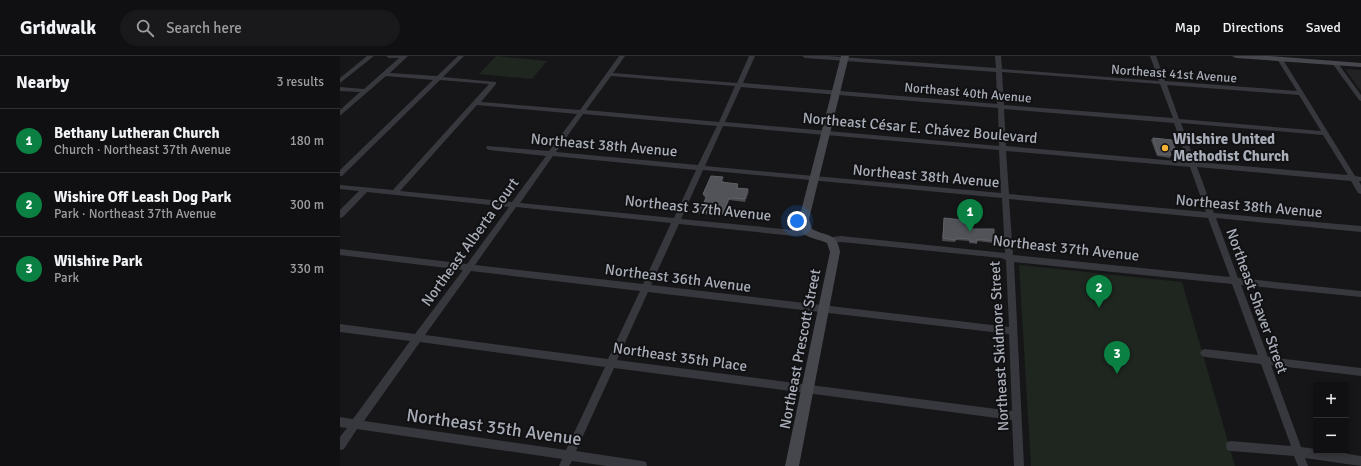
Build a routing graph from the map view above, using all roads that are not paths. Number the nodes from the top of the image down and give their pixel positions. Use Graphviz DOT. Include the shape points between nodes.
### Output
graph roads {
  1 [pos="371,56"];
  2 [pos="389,56"];
  3 [pos="461,56"];
  4 [pos="622,56"];
  5 [pos="752,56"];
  6 [pos="805,56"];
  7 [pos="998,56"];
  8 [pos="1153,56"];
  9 [pos="1236,56"];
  10 [pos="404,57"];
  11 [pos="845,58"];
  12 [pos="1293,58"];
  13 [pos="1280,59"];
  14 [pos="1335,63"];
  15 [pos="1361,65"];
  16 [pos="999,71"];
  17 [pos="385,74"];
  18 [pos="608,74"];
  19 [pos="438,78"];
  20 [pos="340,81"];
  21 [pos="1163,83"];
  22 [pos="739,85"];
  23 [pos="340,89"];
  24 [pos="365,91"];
  25 [pos="836,93"];
  26 [pos="1301,93"];
  27 [pos="1361,99"];
  28 [pos="476,103"];
  29 [pos="1000,107"];
  30 [pos="582,112"];
  31 [pos="340,113"];
  32 [pos="1176,121"];
  33 [pos="721,123"];
  34 [pos="826,133"];
  35 [pos="1325,133"];
  36 [pos="489,148"];
  37 [pos="1003,148"];
  38 [pos="552,153"];
  39 [pos="1192,165"];
  40 [pos="701,167"];
  41 [pos="340,174"];
  42 [pos="814,178"];
  43 [pos="1353,179"];
  44 [pos="1361,179"];
  45 [pos="340,187"];
  46 [pos="365,190"];
  47 [pos="1361,191"];
  48 [pos="394,193"];
  49 [pos="1005,196"];
  50 [pos="514,204"];
  51 [pos="340,215"];
  52 [pos="1211,215"];
  53 [pos="676,221"];
  54 [pos="1361,230"];
  55 [pos="808,232"];
  56 [pos="832,240"];
  57 [pos="340,252"];
  58 [pos="1010,258"];
  59 [pos="468,267"];
  60 [pos="1235,281"];
  61 [pos="646,288"];
  62 [pos="1361,294"];
  63 [pos="824,309"];
  64 [pos="340,328"];
  65 [pos="1013,331"];
  66 [pos="417,337"];
  67 [pos="1205,353"];
  68 [pos="1264,361"];
  69 [pos="611,363"];
  70 [pos="1361,372"];
  71 [pos="808,389"];
  72 [pos="1017,416"];
  73 [pos="340,422"];
  74 [pos="355,424"];
  75 [pos="340,445"];
  76 [pos="1231,446"];
  77 [pos="1299,453"];
  78 [pos="569,455"];
  79 [pos="1361,461"];
  80 [pos="564,466"];
  81 [pos="642,466"];
  82 [pos="792,466"];
  83 [pos="1019,466"];
  84 [pos="1303,466"];
  1 -- 20 [label="street"];
  2 -- 10 [label="street"];
  3 -- 19 [label="street"];
  4 -- 18 [label="street, Northeast Alberta Court"];
  5 -- 22 [label="street"];
  6 -- 11 [label="street, Northeast 41st Avenue"];
  7 -- 16 [label="street, Northeast Skidmore Street"];
  8 -- 21 [label="street, Northeast Shaver Street"];
  9 -- 13 [label="street"];
  10 -- 17 [label="street"];
  11 -- 16 [label="street, Northeast 41st Avenue"];
  11 -- 25 [label="street"];
  12 -- 13 [label="street"];
  12 -- 14 [label="street"];
  13 -- 26 [label="street"];
  14 -- 15 [label="street"];
  14 -- 27 [label="street"];
  16 -- 21 [label="street, Northeast 41st Avenue"];
  16 -- 29 [label="street, Northeast Skidmore Street"];
  17 -- 19 [label="street"];
  17 -- 24 [label="street"];
  18 -- 22 [label="street, Northeast 40th Avenue"];
  18 -- 30 [label="street, Northeast Alberta Court"];
  19 -- 28 [label="street" via="494,83"];
  19 -- 41 [label="street"];
  21 -- 26 [label="street, Northeast 41st Avenue"];
  21 -- 32 [label="street, Northeast Shaver Street"];
  22 -- 25 [label="street, Northeast 40th Avenue"];
  22 -- 33 [label="street"];
  23 -- 24 [label="street"];
  24 -- 31 [label="street"];
  25 -- 29 [label="street, Northeast 40th Avenue"];
  25 -- 34 [label="street"];
  26 -- 35 [label="street"];
  28 -- 30 [label="street, Northeast César E. Chávez Boulevard"];
  28 -- 48 [label="street"];
  29 -- 32 [label="street, Northeast 40th Avenue"];
  29 -- 37 [label="street, Northeast Skidmore Street"];
  30 -- 33 [label="street, Northeast César E. Chávez Boulevard"];
  30 -- 38 [label="street, Northeast Alberta Court"];
  32 -- 35 [label="street, Northeast 40th Avenue"];
  32 -- 39 [label="street, Northeast Shaver Street"];
  33 -- 34 [label="street, Northeast César E. Chávez Boulevard"];
  33 -- 40 [label="street"];
  34 -- 37 [label="street, Northeast César E. Chávez Boulevard"];
  34 -- 42 [label="street"];
  35 -- 43 [label="street"];
  36 -- 38 [label="street, Northeast 38th Avenue"];
  37 -- 39 [label="street, Northeast César E. Chávez Boulevard"];
  37 -- 49 [label="street, Northeast Skidmore Street"];
  38 -- 40 [label="street, Northeast 38th Avenue"];
  38 -- 50 [label="street, Northeast Alberta Court"];
  39 -- 43 [label="street, Northeast César E. Chávez Boulevard"];
  39 -- 52 [label="street, Northeast Shaver Street"];
  40 -- 42 [label="street, Northeast 38th Avenue"];
  40 -- 53 [label="street"];
  42 -- 49 [label="street, Northeast 38th Avenue"];
  42 -- 55 [label="street" via="804,219 804,227"];
  43 -- 44 [label="street, Northeast César E. Chávez Boulevard"];
  43 -- 47 [label="street"];
  45 -- 46 [label="street, Northeast 37th Avenue"];
  46 -- 48 [label="street, Northeast 37th Avenue"];
  46 -- 51 [label="street"];
  48 -- 50 [label="street, Northeast 37th Avenue"];
  49 -- 52 [label="street, Northeast 38th Avenue"];
  49 -- 58 [label="street, Northeast Skidmore Street"];
  50 -- 53 [label="street, Northeast 37th Avenue"];
  50 -- 59 [label="street, Northeast Alberta Court"];
  52 -- 54 [label="street, Northeast 38th Avenue"];
  52 -- 60 [label="street, Northeast Shaver Street"];
  53 -- 55 [label="street, Northeast 37th Avenue" via="794,233"];
  53 -- 61 [label="street"];
  55 -- 56 [label="street, Northeast 37th Avenue"];
  56 -- 58 [label="street, Northeast 37th Avenue"];
  56 -- 63 [label="street, Northeast Prescott Street" via="835,243 835,252"];
  57 -- 59 [label="street, Northeast 36th Avenue"];
  58 -- 60 [label="street, Northeast 37th Avenue"];
  58 -- 65 [label="street, Northeast Skidmore Street"];
  59 -- 61 [label="street, Northeast 36th Avenue"];
  59 -- 66 [label="street, Northeast Alberta Court"];
  60 -- 62 [label="street, Northeast 37th Avenue"];
  60 -- 68 [label="street, Northeast Shaver Street"];
  61 -- 63 [label="street, Northeast 36th Avenue"];
  61 -- 69 [label="street"];
  63 -- 65 [label="street, Northeast 36th Avenue"];
  63 -- 71 [label="street, Northeast Prescott Street"];
  64 -- 66 [label="street, Northeast 35th Place"];
  65 -- 72 [label="street, Northeast Skidmore Street"];
  66 -- 69 [label="street, Northeast 35th Place"];
  66 -- 74 [label="street, Northeast Alberta Court"];
  67 -- 68 [label="street"];
  68 -- 70 [label="street"];
  68 -- 77 [label="street, Northeast Shaver Street"];
  69 -- 71 [label="street, Northeast 35th Place"];
  69 -- 78 [label="street"];
  71 -- 72 [label="street, Northeast 35th Place"];
  71 -- 82 [label="street, Northeast Prescott Street"];
  72 -- 83 [label="street, Northeast Skidmore Street"];
  73 -- 74 [label="street, Northeast 35th Avenue"];
  74 -- 75 [label="street, Northeast Alberta Court"];
  74 -- 78 [label="street, Northeast 35th Avenue"];
  76 -- 77 [label="street"];
  77 -- 79 [label="street"];
  77 -- 84 [label="street, Northeast Shaver Street"];
  78 -- 80 [label="street"];
  78 -- 81 [label="street, Northeast 35th Avenue"];
}
